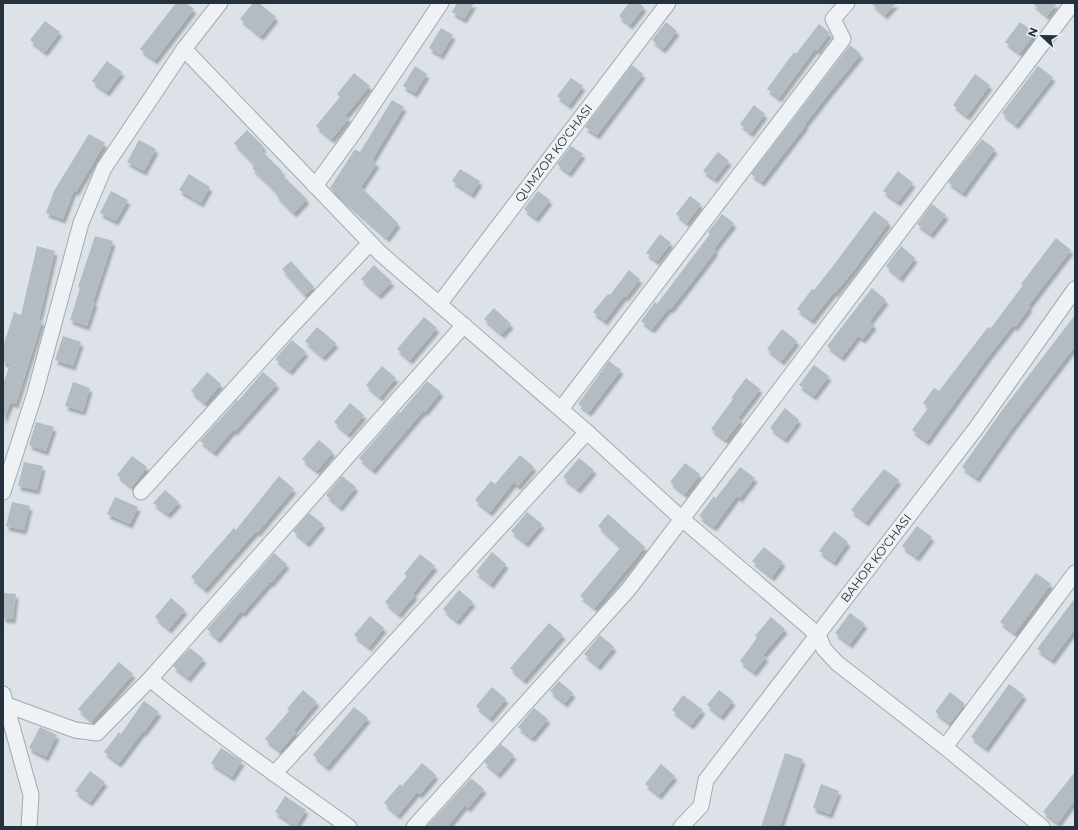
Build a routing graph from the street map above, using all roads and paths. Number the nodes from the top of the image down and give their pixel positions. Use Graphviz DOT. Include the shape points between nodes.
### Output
graph roads {
  1 [pos="220,3"];
  2 [pos="441,3"];
  3 [pos="668,3"];
  4 [pos="847,3"];
  5 [pos="1074,3"];
  6 [pos="184,49"];
  7 [pos="316,186"];
  8 [pos="370,243"];
  9 [pos="1075,289"];
  10 [pos="440,304"];
  11 [pos="464,325"];
  12 [pos="561,409"];
  13 [pos="587,432"];
  14 [pos="3,492"];
  15 [pos="141,492"];
  16 [pos="682,519"];
  17 [pos="1075,573"];
  18 [pos="818,635"];
  19 [pos="150,679"];
  20 [pos="5,699"];
  21 [pos="945,747"];
  22 [pos="274,774"];
  23 [pos="29,827"];
  24 [pos="349,827"];
  25 [pos="414,827"];
  26 [pos="681,827"];
  27 [pos="1042,827"];
  1 -- 6 [label="street"];
  2 -- 7 [label="street"];
  3 -- 10 [label="street, QUMZOR KO'CHASI"];
  4 -- 12 [label="street" via="832,19 844,39"];
  5 -- 16 [label="street"];
  6 -- 7 [label="street"];
  6 -- 14 [label="street" via="104,168 81,223 35,393"];
  7 -- 8 [label="street"];
  8 -- 10 [label="street"];
  8 -- 15 [label="street"];
  9 -- 18 [label="street, BAHOR KO'CHASI" via="977,427"];
  10 -- 11 [label="street"];
  11 -- 12 [label="street"];
  11 -- 19 [label="street"];
  12 -- 13 [label="street"];
  13 -- 16 [label="street"];
  13 -- 22 [label="street"];
  16 -- 18 [label="street"];
  16 -- 25 [label="street" via="628,590"];
  17 -- 21 [label="street"];
  18 -- 21 [label="street" via="824,649 837,663"];
  18 -- 26 [label="street, BAHOR KO'CHASI" via="706,780 701,806"];
  19 -- 20 [label="street" via="97,733 75,730"];
  19 -- 22 [label="street"];
  20 -- 23 [label="street" via="30,795"];
  21 -- 27 [label="street"];
  22 -- 24 [label="street"];
}
